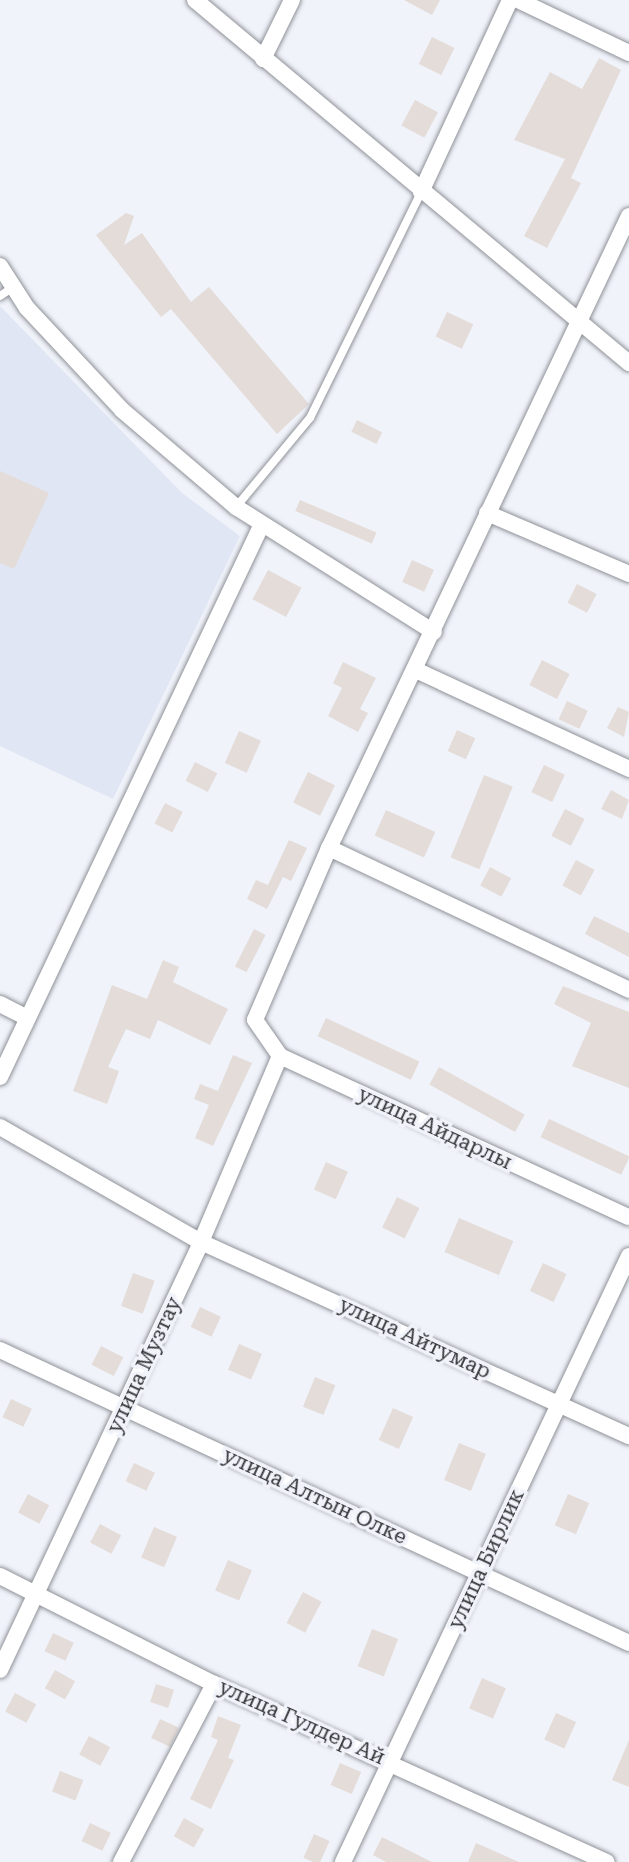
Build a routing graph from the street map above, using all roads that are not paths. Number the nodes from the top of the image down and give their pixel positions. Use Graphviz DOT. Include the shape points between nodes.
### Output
graph roads {
  1 [pos="195,0"];
  2 [pos="292,0"];
  3 [pos="510,0"];
  4 [pos="518,0"];
  5 [pos="629,53"];
  6 [pos="263,59"];
  7 [pos="421,192"];
  8 [pos="629,216"];
  9 [pos="0,266"];
  10 [pos="6,292"];
  11 [pos="579,322"];
  12 [pos="629,363"];
  13 [pos="236,507"];
  14 [pos="487,513"];
  15 [pos="261,526"];
  16 [pos="629,574"];
  17 [pos="434,632"];
  18 [pos="418,671"];
  19 [pos="629,769"];
  20 [pos="329,848"];
  21 [pos="629,990"];
  22 [pos="0,1004"];
  23 [pos="28,1018"];
  24 [pos="280,1056"];
  25 [pos="0,1077"];
  26 [pos="0,1127"];
  27 [pos="629,1217"];
  28 [pos="201,1242"];
  29 [pos="629,1256"];
  30 [pos="0,1350"];
  31 [pos="559,1404"];
  32 [pos="124,1407"];
  33 [pos="629,1436"];
  34 [pos="480,1573"];
  35 [pos="0,1576"];
  36 [pos="39,1594"];
  37 [pos="629,1643"];
  38 [pos="0,1670"];
  39 [pos="214,1684"];
  40 [pos="391,1761"];
  41 [pos="121,1862"];
  42 [pos="343,1862"];
  43 [pos="607,1862"];
  1 -- 6 [label="street"];
  2 -- 6 [label="street"];
  3 -- 7 [label="street"];
  4 -- 5 [label="street"];
  6 -- 7 [label="street"];
  7 -- 11 [label="street"];
  7 -- 13 [label="lane" via="310,418"];
  8 -- 11 [label="street"];
  9 -- 10 [label="street"];
  10 -- 13 [label="street" via="122,410"];
  11 -- 12 [label="street"];
  11 -- 14 [label="street"];
  13 -- 15 [label="street"];
  14 -- 16 [label="street"];
  14 -- 17 [label="street"];
  15 -- 17 [label="street"];
  15 -- 23 [label="street"];
  17 -- 18 [label="street"];
  18 -- 19 [label="street"];
  18 -- 20 [label="street"];
  20 -- 21 [label="street"];
  20 -- 24 [label="street" via="256,1020"];
  22 -- 23 [label="street"];
  23 -- 25 [label="street"];
  24 -- 27 [label="street, улица Айдарлы"];
  24 -- 28 [label="street, улица Музтау"];
  26 -- 28 [label="street, улица Айтумар"];
  28 -- 31 [label="street, улица Айтумар"];
  28 -- 32 [label="street, улица Музтау"];
  29 -- 31 [label="street, улица Бирлик"];
  30 -- 32 [label="street, улица Алтын Олке"];
  31 -- 33 [label="street, улица Айтумар"];
  31 -- 34 [label="street, улица Бирлик"];
  32 -- 34 [label="street, улица Алтын Олке"];
  32 -- 36 [label="street, улица Музтау"];
  34 -- 37 [label="street, улица Алтын Олке"];
  34 -- 40 [label="street, улица Бирлик"];
  35 -- 36 [label="street, улица Гулдер Ай"];
  36 -- 38 [label="street, улица Музтау"];
  36 -- 39 [label="street, улица Гулдер Ай"];
  39 -- 40 [label="street, улица Гулдер Ай"];
  39 -- 41 [label="street"];
  40 -- 42 [label="street, улица Бирлик"];
  40 -- 43 [label="street, улица Гулдер Ай"];
}
